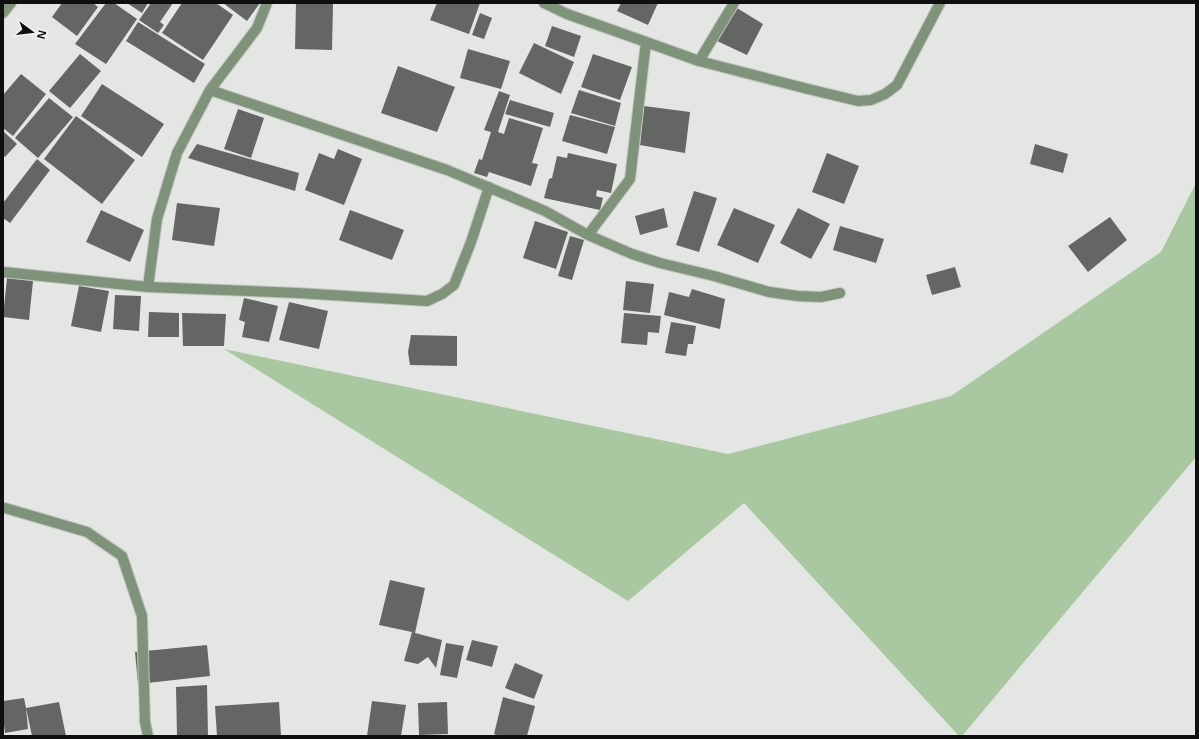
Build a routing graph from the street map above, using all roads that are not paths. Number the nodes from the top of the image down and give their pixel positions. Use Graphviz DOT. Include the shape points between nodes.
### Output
graph roads {
  1 [pos="10,3"];
  2 [pos="267,3"];
  3 [pos="544,3"];
  4 [pos="734,3"];
  5 [pos="940,3"];
  6 [pos="3,13"];
  7 [pos="646,42"];
  8 [pos="699,60"];
  9 [pos="210,90"];
  10 [pos="489,187"];
  11 [pos="588,235"];
  12 [pos="3,272"];
  13 [pos="148,287"];
  14 [pos="840,292"];
  15 [pos="5,508"];
  16 [pos="148,736"];
  1 -- 6 [label="street"];
  2 -- 9 [label="street" via="257,28"];
  3 -- 7 [label="street" via="567,14"];
  4 -- 8 [label="street"];
  5 -- 8 [label="street" via="897,84 885,94 871,100 858,101"];
  7 -- 8 [label="street"];
  7 -- 11 [label="street" via="630,179"];
  9 -- 10 [label="street" via="447,170"];
  9 -- 13 [label="street" via="177,153 157,219"];
  10 -- 11 [label="street" via="545,211"];
  10 -- 13 [label="street" via="454,285 442,294 426,300"];
  11 -- 14 [label="street" via="660,263 769,292 821,297"];
  12 -- 13 [label="street"];
  15 -- 16 [label="street" via="86,532 122,556 142,616 144,722"];
}
